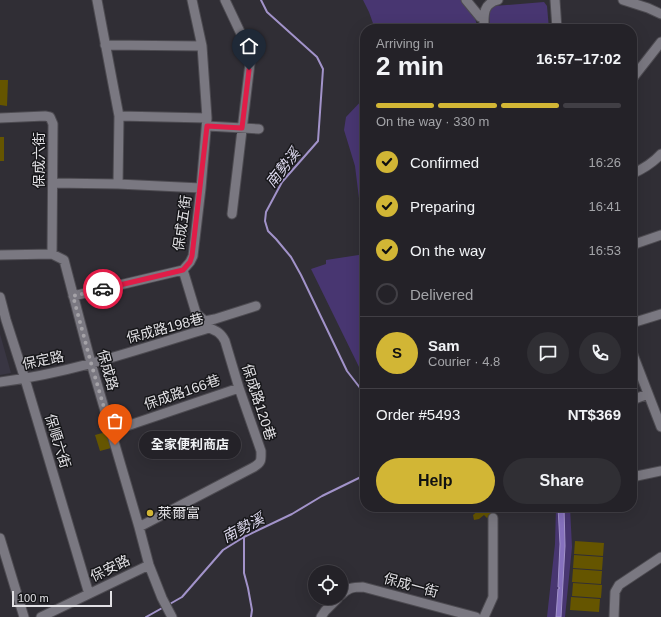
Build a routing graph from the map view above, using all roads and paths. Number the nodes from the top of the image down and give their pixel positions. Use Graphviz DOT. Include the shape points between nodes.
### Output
graph roads {
  1 [pos="97,0"];
  2 [pos="192,0"];
  3 [pos="225,0"];
  4 [pos="466,0"];
  5 [pos="498,0"];
  6 [pos="555,0"];
  7 [pos="623,0"];
  8 [pos="661,14"];
  9 [pos="484,18"];
  10 [pos="484,24"];
  11 [pos="557,24"];
  12 [pos="661,42"];
  13 [pos="105,45"];
  14 [pos="202,46"];
  15 [pos="637,73"];
  16 [pos="119,116"];
  17 [pos="0,118"];
  18 [pos="207,122"];
  19 [pos="242,128"];
  20 [pos="259,129"];
  21 [pos="661,154"];
  22 [pos="637,172"];
  23 [pos="53,183"];
  24 [pos="118,184"];
  25 [pos="201,188"];
  26 [pos="232,214"];
  27 [pos="661,235"];
  28 [pos="637,243"];
  29 [pos="52,254"];
  30 [pos="0,256"];
  31 [pos="183,270"];
  32 [pos="73,296"];
  33 [pos="0,297"];
  34 [pos="256,306"];
  35 [pos="661,314"];
  36 [pos="637,321"];
  37 [pos="222,334"];
  38 [pos="91,363"];
  39 [pos="637,365"];
  40 [pos="25,379"];
  41 [pos="0,382"];
  42 [pos="239,388"];
  43 [pos="648,394"];
  44 [pos="637,398"];
  45 [pos="661,427"];
  46 [pos="112,431"];
  47 [pos="661,471"];
  48 [pos="637,476"];
  49 [pos="493,518"];
  50 [pos="139,527"];
  51 [pos="0,538"];
  52 [pos="661,557"];
  53 [pos="148,565"];
  54 [pos="348,589"];
  55 [pos="89,594"];
  56 [pos="331,605"];
  57 [pos="24,617"];
  58 [pos="41,617"];
  59 [pos="172,617"];
  60 [pos="321,617"];
  61 [pos="476,617"];
  62 [pos="484,617"];
  63 [pos="614,617"];
  1 -- 13 [label="street"];
  2 -- 14 [label="street"];
  3 -- 19 [label="street" via="251,55"];
  4 -- 9 [label="street" via="480,17"];
  5 -- 9 [label="street" via="489,3"];
  6 -- 11 [label="street"];
  7 -- 8 [label="street"];
  9 -- 10 [label="street"];
  12 -- 15 [label="street"];
  13 -- 14 [label="street"];
  13 -- 16 [label="street"];
  14 -- 18 [label="street"];
  16 -- 18 [label="street"];
  16 -- 24 [label="street"];
  17 -- 23 [label="street, 保成六街" via="50,118 53,124"];
  18 -- 19 [label="street"];
  18 -- 25 [label="street"];
  19 -- 20 [label="street"];
  19 -- 26 [label="street"];
  21 -- 22 [label="street" via="650,165"];
  23 -- 24 [label="street, 保成五街"];
  23 -- 29 [label="street, 保成六街"];
  24 -- 25 [label="street, 保成五街"];
  25 -- 31 [label="street, 保成五街" via="192,256"];
  27 -- 28 [label="street"];
  29 -- 30 [label="street"];
  29 -- 32 [label="street, 保成路" via="64,260"];
  31 -- 32 [label="street, 保成五街"];
  31 -- 34 [label="street" via="196,313 205,321"];
  32 -- 38 [label="street, 保成路"];
  33 -- 40 [label="street, 保順六街"];
  35 -- 36 [label="street"];
  37 -- 38 [label="street, 保成路198巷" via="209,328"];
  37 -- 42 [label="street, 保成路120巷"];
  38 -- 40 [label="street, 保定路"];
  38 -- 46 [label="street, 保成路"];
  39 -- 43 [label="street"];
  40 -- 41 [label="street, 保定路"];
  40 -- 55 [label="street, 保順六街"];
  42 -- 46 [label="street, 保成路166巷"];
  42 -- 50 [label="street, 保成路120巷" via="261,451 259,464"];
  43 -- 44 [label="street"];
  43 -- 45 [label="street"];
  46 -- 50 [label="street, 保成路"];
  47 -- 48 [label="street"];
  49 -- 62 [label="street" via="493,597"];
  50 -- 53 [label="street, 保成路"];
  51 -- 57 [label="street"];
  52 -- 63 [label="street" via="619,584 615,592"];
  53 -- 55 [label="street, 保安路"];
  53 -- 59 [label="street, 保成路"];
  54 -- 61 [label="street, 保成一街" via="362,587"];
  55 -- 58 [label="street, 保安路"];
  56 -- 60 [label="street"];
}
